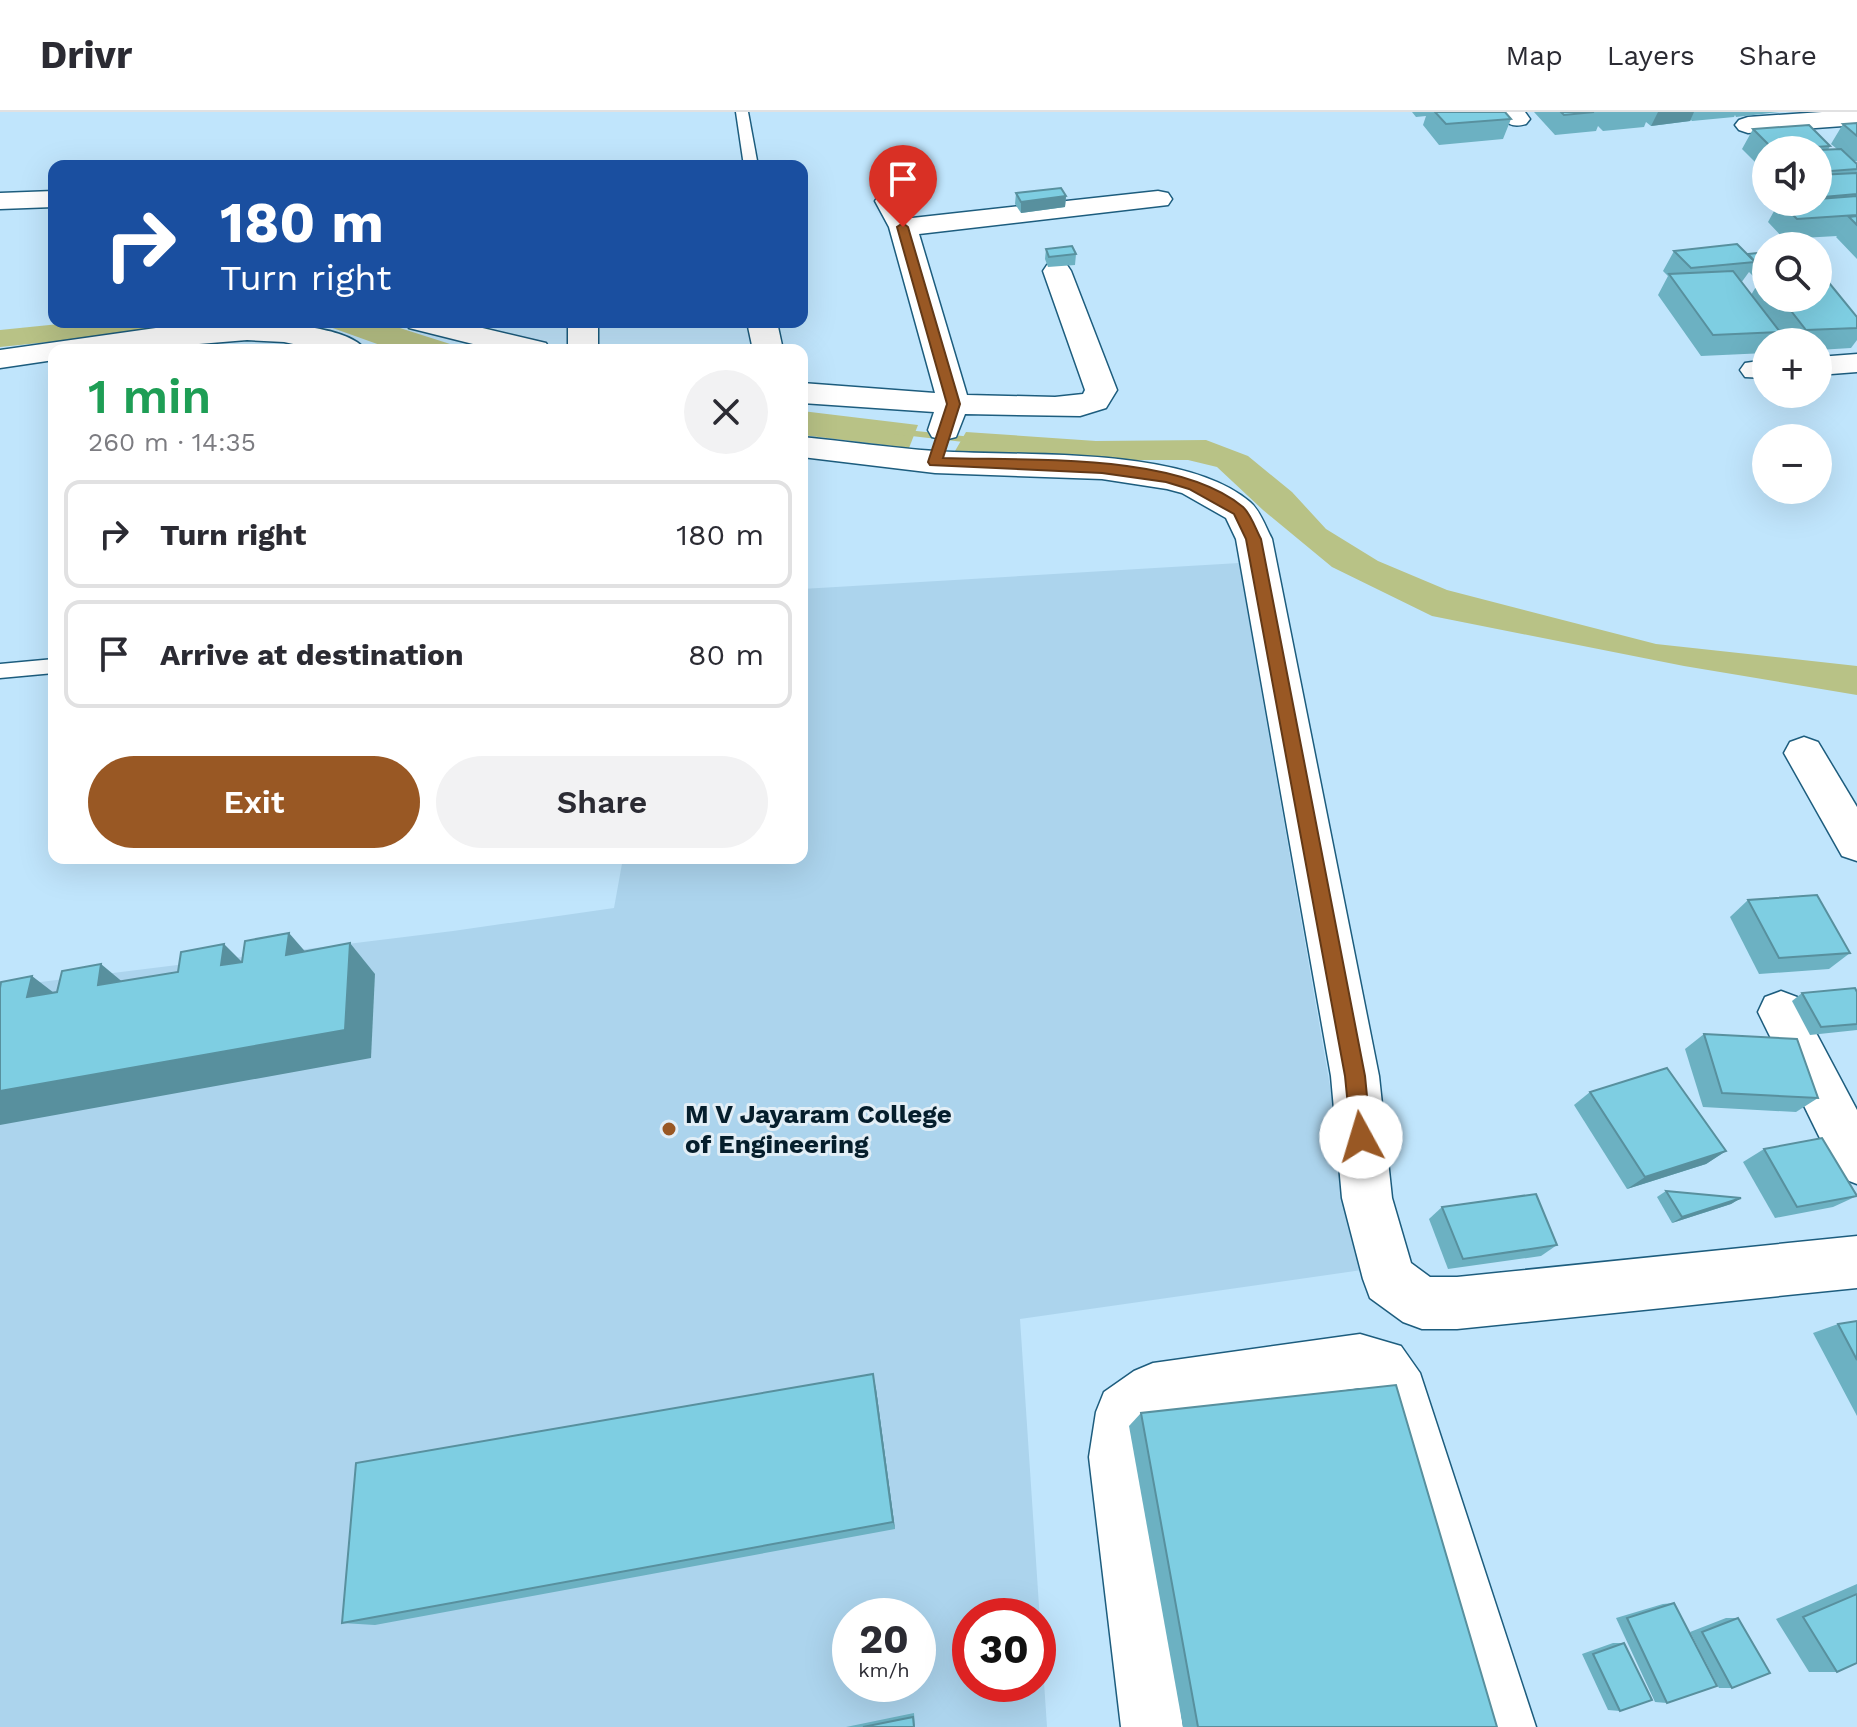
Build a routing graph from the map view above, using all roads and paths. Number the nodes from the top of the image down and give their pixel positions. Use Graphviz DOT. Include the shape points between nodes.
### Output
graph roads {
  1 [pos="742,112"];
  2 [pos="1857,117"];
  3 [pos="1801,121"];
  4 [pos="1748,125"];
  5 [pos="1817,136"];
  6 [pos="750,160"];
  7 [pos="48,199"];
  8 [pos="1158,199"];
  9 [pos="0,201"];
  10 [pos="1057,271"];
  11 [pos="445,328"];
  12 [pos="106,344"];
  13 [pos="329,344"];
  14 [pos="510,344"];
  15 [pos="48,352"];
  16 [pos="0,359"];
  17 [pos="1857,363"];
  18 [pos="1832,365"];
  19 [pos="808,395"];
  20 [pos="943,435"];
  21 [pos="808,446"];
  22 [pos="48,667"];
  23 [pos="0,671"];
  24 [pos="1804,753"];
  25 [pos="1857,844"];
  26 [pos="1781,1012"];
  27 [pos="1857,1160"];
  28 [pos="1857,1262"];
  29 [pos="1152,1727"];
  30 [pos="1505,1727"];
  1 -- 6 [label="lane"];
  2 -- 3 [label="street"];
  3 -- 4 [label="street"];
  3 -- 5 [label="street"];
  7 -- 9 [label="street"];
  8 -- 20 [label="street" via="896,214"];
  10 -- 20 [label="street" via="1101,390 1095,401"];
  11 -- 14 [label="street"];
  12 -- 13 [label="street" via="186,333 269,332"];
  15 -- 16 [label="street"];
  17 -- 18 [label="street"];
  19 -- 20 [label="street"];
  20 -- 21 [label="street"];
  20 -- 28 [label="street" via="1194,485 1239,511 1254,539 1355,1076 1367,1198 1389,1279 1422,1303 1457,1303"];
  22 -- 23 [label="lane"];
  24 -- 25 [label="street"];
  26 -- 27 [label="street"];
  29 -- 30 [label="street" via="1117,1457 1124,1412 1153,1390 1360,1361 1382,1365 1401,1392"];
}
